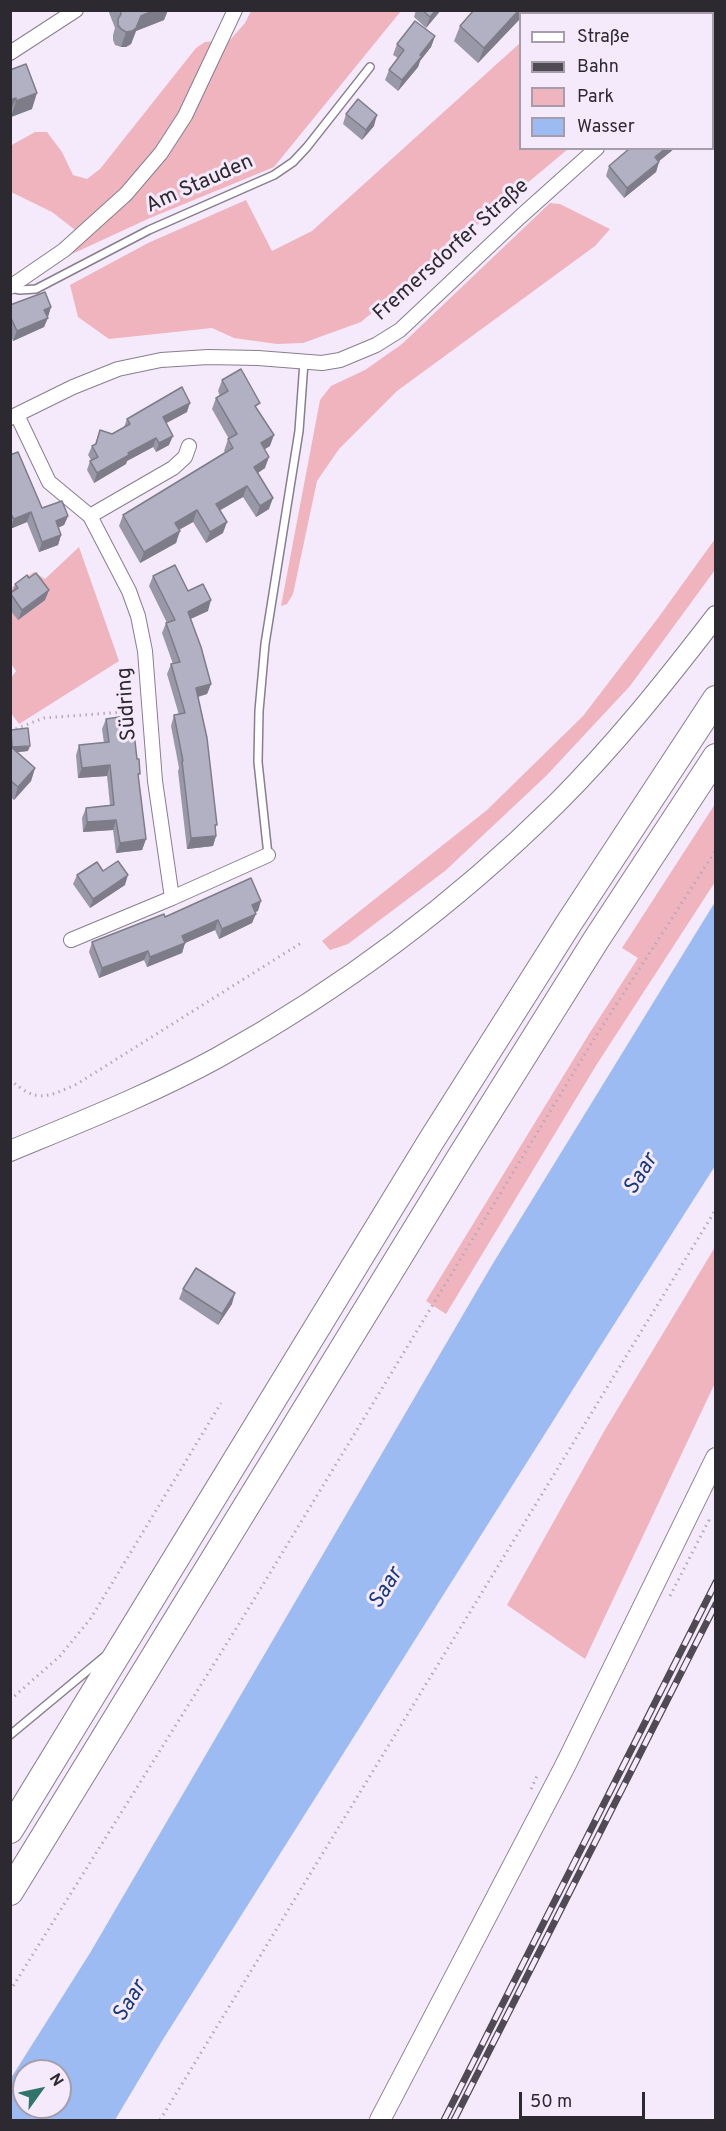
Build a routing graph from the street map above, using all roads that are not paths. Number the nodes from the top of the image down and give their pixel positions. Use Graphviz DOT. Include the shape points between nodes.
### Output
graph roads {
  1 [pos="235,10"];
  2 [pos="69,12"];
  3 [pos="10,53"];
  4 [pos="370,67"];
  5 [pos="595,150"];
  6 [pos="10,287"];
  7 [pos="304,362"];
  8 [pos="14,417"];
  9 [pos="189,446"];
  10 [pos="90,516"];
  11 [pos="716,616"];
  12 [pos="716,699"];
  13 [pos="716,757"];
  14 [pos="268,855"];
  15 [pos="172,898"];
  16 [pos="71,940"];
  17 [pos="10,1151"];
  18 [pos="716,1458"];
  19 [pos="129,1636"];
  20 [pos="10,1735"];
  21 [pos="10,1830"];
  22 [pos="10,1892"];
  23 [pos="380,2121"];
  1 -- 6 [label="street, Am Stauden" via="185,116 161,153 126,194 64,250"];
  2 -- 3 [label="street"];
  4 -- 6 [label="lane, Am Stauden" via="308,147 274,175 149,230 36,289"];
  5 -- 7 [label="street, Fremersdorfer Straße" via="400,330 340,360"];
  7 -- 8 [label="street, Fremersdorfer Straße" via="228,357 161,360 118,369"];
  7 -- 14 [label="lane" via="299,431 270,612 260,711 258,762"];
  8 -- 10 [label="street, Südring" via="49,482"];
  9 -- 10 [label="street" via="174,468"];
  10 -- 15 [label="street, Südring" via="138,616"];
  11 -- 17 [label="main road" via="638,714 557,802 422,922 301,1007 218,1057 103,1113"];
  12 -- 19 [label="highway" via="431,1142"];
  13 -- 22 [label="highway" via="459,1159"];
  14 -- 15 [label="street"];
  15 -- 16 [label="street"];
  18 -- 23 [label="main road" via="565,1766"];
  19 -- 20 [label="lane"];
  19 -- 21 [label="highway"];
}
